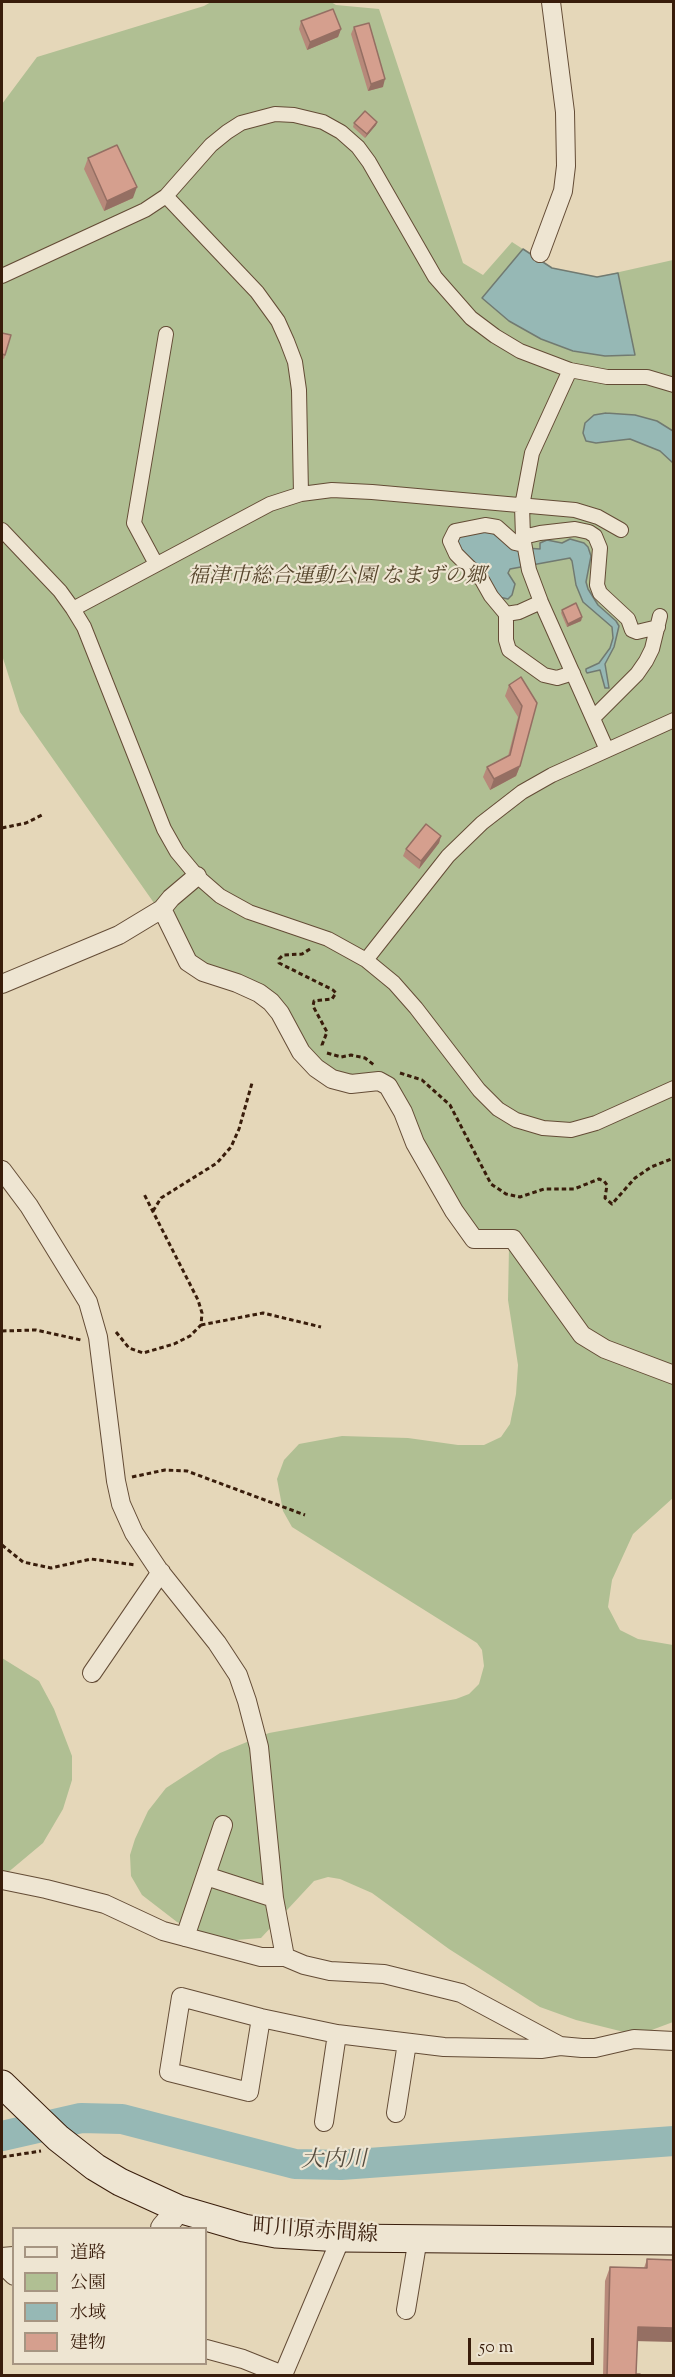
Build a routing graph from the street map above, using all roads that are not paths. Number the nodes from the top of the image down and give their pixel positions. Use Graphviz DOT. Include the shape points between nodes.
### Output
graph roads {
  1 [pos="551,2"];
  2 [pos="166,196"];
  3 [pos="540,253"];
  4 [pos="2,276"];
  5 [pos="166,334"];
  6 [pos="570,370"];
  7 [pos="674,385"];
  8 [pos="301,494"];
  9 [pos="522,506"];
  10 [pos="2,530"];
  11 [pos="621,530"];
  12 [pos="523,541"];
  13 [pos="156,564"];
  14 [pos="541,602"];
  15 [pos="73,609"];
  16 [pos="506,614"];
  17 [pos="573,673"];
  18 [pos="593,718"];
  19 [pos="674,720"];
  20 [pos="607,750"];
  21 [pos="197,876"];
  22 [pos="162,909"];
  23 [pos="366,960"];
  24 [pos="2,984"];
  25 [pos="674,1088"];
  26 [pos="2,1170"];
  27 [pos="674,1375"];
  28 [pos="160,1571"];
  29 [pos="92,1673"];
  30 [pos="223,1825"];
  31 [pos="206,1876"];
  32 [pos="2,1880"];
  33 [pos="274,1898"];
  34 [pos="185,1937"];
  35 [pos="285,1957"];
  36 [pos="261,2018"];
  37 [pos="337,2034"];
  38 [pos="674,2041"];
  39 [pos="407,2043"];
  40 [pos="560,2046"];
  41 [pos="2,2084"];
  42 [pos="396,2113"];
  43 [pos="324,2122"];
  44 [pos="171,2219"];
  45 [pos="341,2238"];
  46 [pos="418,2238"];
  47 [pos="674,2241"];
  48 [pos="2,2262"];
  49 [pos="12,2274"];
  50 [pos="406,2310"];
  51 [pos="207,2349"];
  1 -- 3 [label="street" via="565,112 566,166 562,192"];
  2 -- 4 [label="street" via="145,210"];
  2 -- 6 [label="street" via="211,145 241,123 275,114 323,122 358,147 435,277 471,318 520,351"];
  2 -- 8 [label="street" via="257,292 278,321 295,362 299,390"];
  5 -- 13 [label="street" via="134,523"];
  6 -- 7 [label="street" via="607,377 647,377"];
  6 -- 9 [label="street" via="532,453"];
  8 -- 9 [label="street" via="342,491"];
  8 -- 13 [label="street" via="270,504"];
  9 -- 11 [label="street" via="575,510"];
  9 -- 12 [label="street"];
  10 -- 15 [label="street"];
  12 -- 14 [label="street"];
  12 -- 16 [label="street" via="515,543 497,527 485,525 455,531 450,542"];
  12 -- 18 [label="street" via="540,533 575,529 589,532 600,548 600,593 628,619 632,630 637,632 659,622 652,649 637,674"];
  13 -- 15 [label="street"];
  14 -- 16 [label="street"];
  14 -- 17 [label="street"];
  15 -- 21 [label="street" via="84,627 164,829"];
  16 -- 17 [label="street" via="506,640 514,655 553,678"];
  17 -- 18 [label="street"];
  18 -- 20 [label="street"];
  19 -- 20 [label="street"];
  20 -- 23 [label="street" via="522,792 482,823 448,856"];
  21 -- 22 [label="street"];
  21 -- 23 [label="street" via="220,897 249,912 328,939"];
  22 -- 24 [label="street" via="119,935"];
  22 -- 27 [label="street" via="188,962 271,1002 301,1052 316,1068 332,1079 351,1084 379,1082 388,1086 415,1143 474,1239 513,1239 582,1335 605,1349"];
  23 -- 25 [label="street" via="416,1008 480,1090 498,1109 516,1120 543,1128 571,1130"];
  26 -- 28 [label="street" via="29,1206 104,1331 121,1504 134,1533"];
  28 -- 29 [label="street"];
  28 -- 33 [label="street" via="238,1675 259,1747"];
  30 -- 31 [label="street"];
  31 -- 33 [label="street"];
  31 -- 34 [label="street"];
  32 -- 34 [label="street" via="105,1904"];
  33 -- 35 [label="street"];
  34 -- 35 [label="street" via="261,1957"];
  35 -- 40 [label="street" via="330,1971 384,1974 461,1993"];
  36 -- 36 [label="street" via="181,1998 169,2072 249,2092"];
  36 -- 37 [label="street"];
  37 -- 39 [label="street"];
  37 -- 43 [label="street"];
  38 -- 40 [label="street" via="634,2039 595,2048"];
  39 -- 40 [label="street" via="541,2049"];
  39 -- 42 [label="street"];
  41 -- 44 [label="main road, 町川原赤間線" via="64,2143"];
  44 -- 45 [label="main road, 町川原赤間線" via="276,2234"];
  45 -- 46 [label="main road, 町川原赤間線"];
  45 -- 51 [label="street" via="283,2375"];
  46 -- 47 [label="main road, 町川原赤間線"];
  46 -- 50 [label="street"];
  48 -- 49 [label="street"];
}
